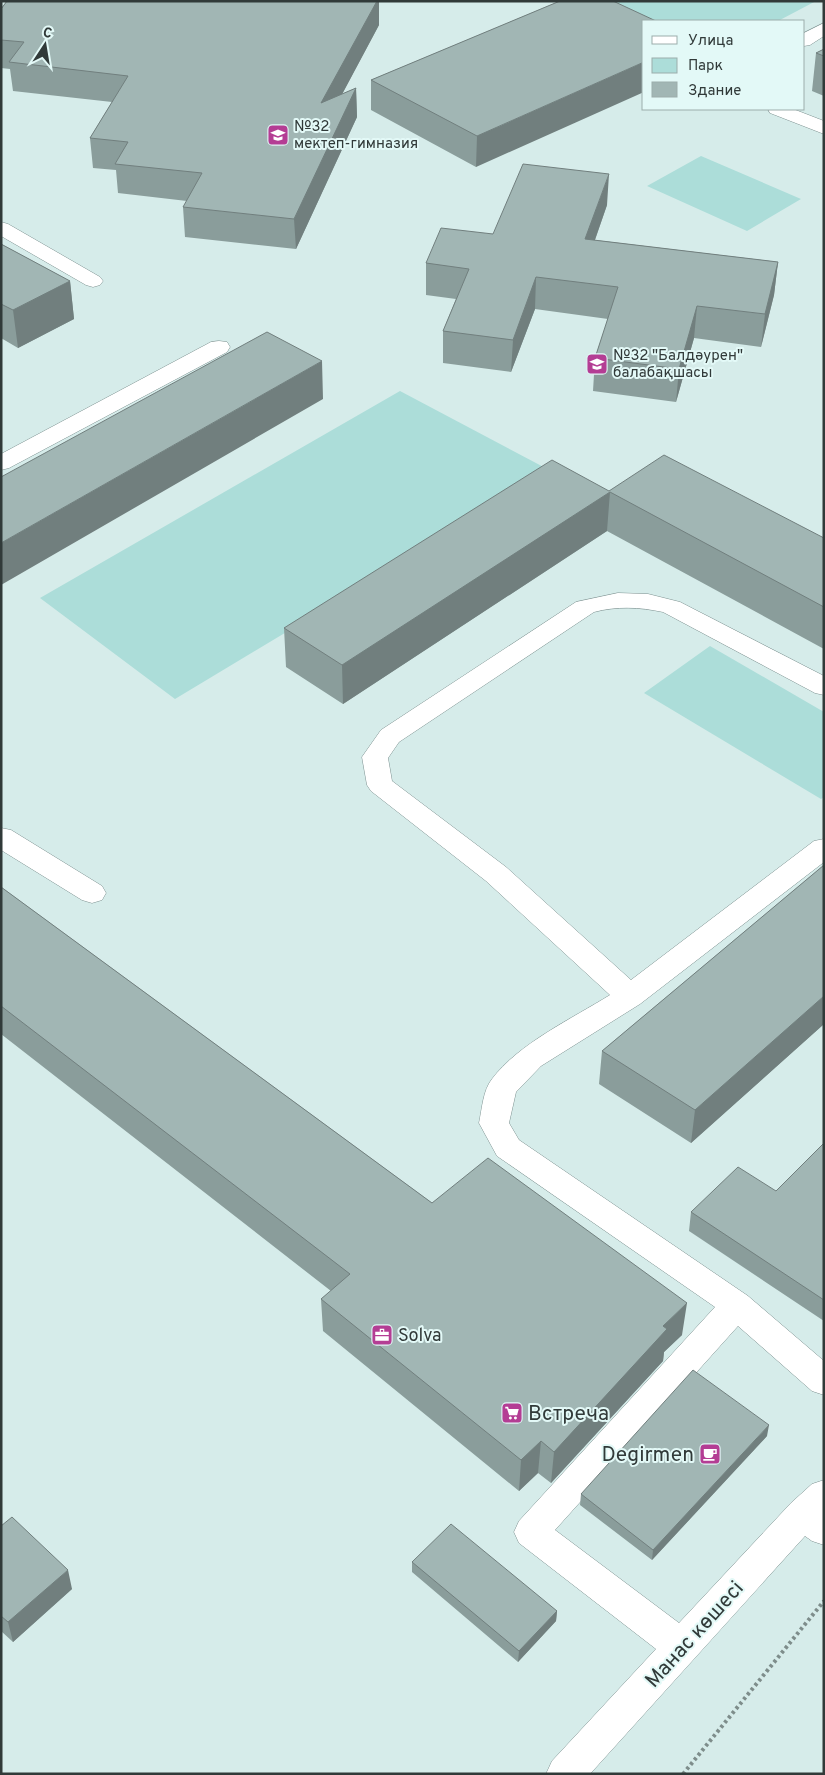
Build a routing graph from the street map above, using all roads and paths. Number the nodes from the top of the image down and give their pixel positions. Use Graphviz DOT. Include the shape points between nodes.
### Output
graph roads {
  1 [pos="824,28"];
  2 [pos="805,40"];
  3 [pos="779,110"];
  4 [pos="824,128"];
  5 [pos="1,228"];
  6 [pos="93,281"];
  7 [pos="219,347"];
  8 [pos="1,463"];
  9 [pos="824,687"];
  10 [pos="1,837"];
  11 [pos="824,848"];
  12 [pos="92,893"];
  13 [pos="630,996"];
  14 [pos="737,1305"];
  15 [pos="824,1381"];
  16 [pos="817,1513"];
  17 [pos="824,1601"];
  18 [pos="682,1647"];
  19 [pos="565,1774"];
  20 [pos="683,1774"];
  1 -- 2 [label="street"];
  3 -- 4 [label="street"];
  5 -- 6 [label="street"];
  7 -- 8 [label="street"];
  9 -- 13 [label="street" via="671,607 648,601 608,600 585,607 390,736 375,757 380,786 496,874"];
  10 -- 12 [label="street"];
  11 -- 13 [label="street"];
  13 -- 14 [label="street" via="531,1058 502,1087 494,1123 508,1148"];
  14 -- 15 [label="street"];
  14 -- 18 [label="street" via="531,1532"];
  16 -- 18 [label="street, Манас көшесі"];
  17 -- 20 [label="path"];
  18 -- 19 [label="street, Манас көшесі"];
}
